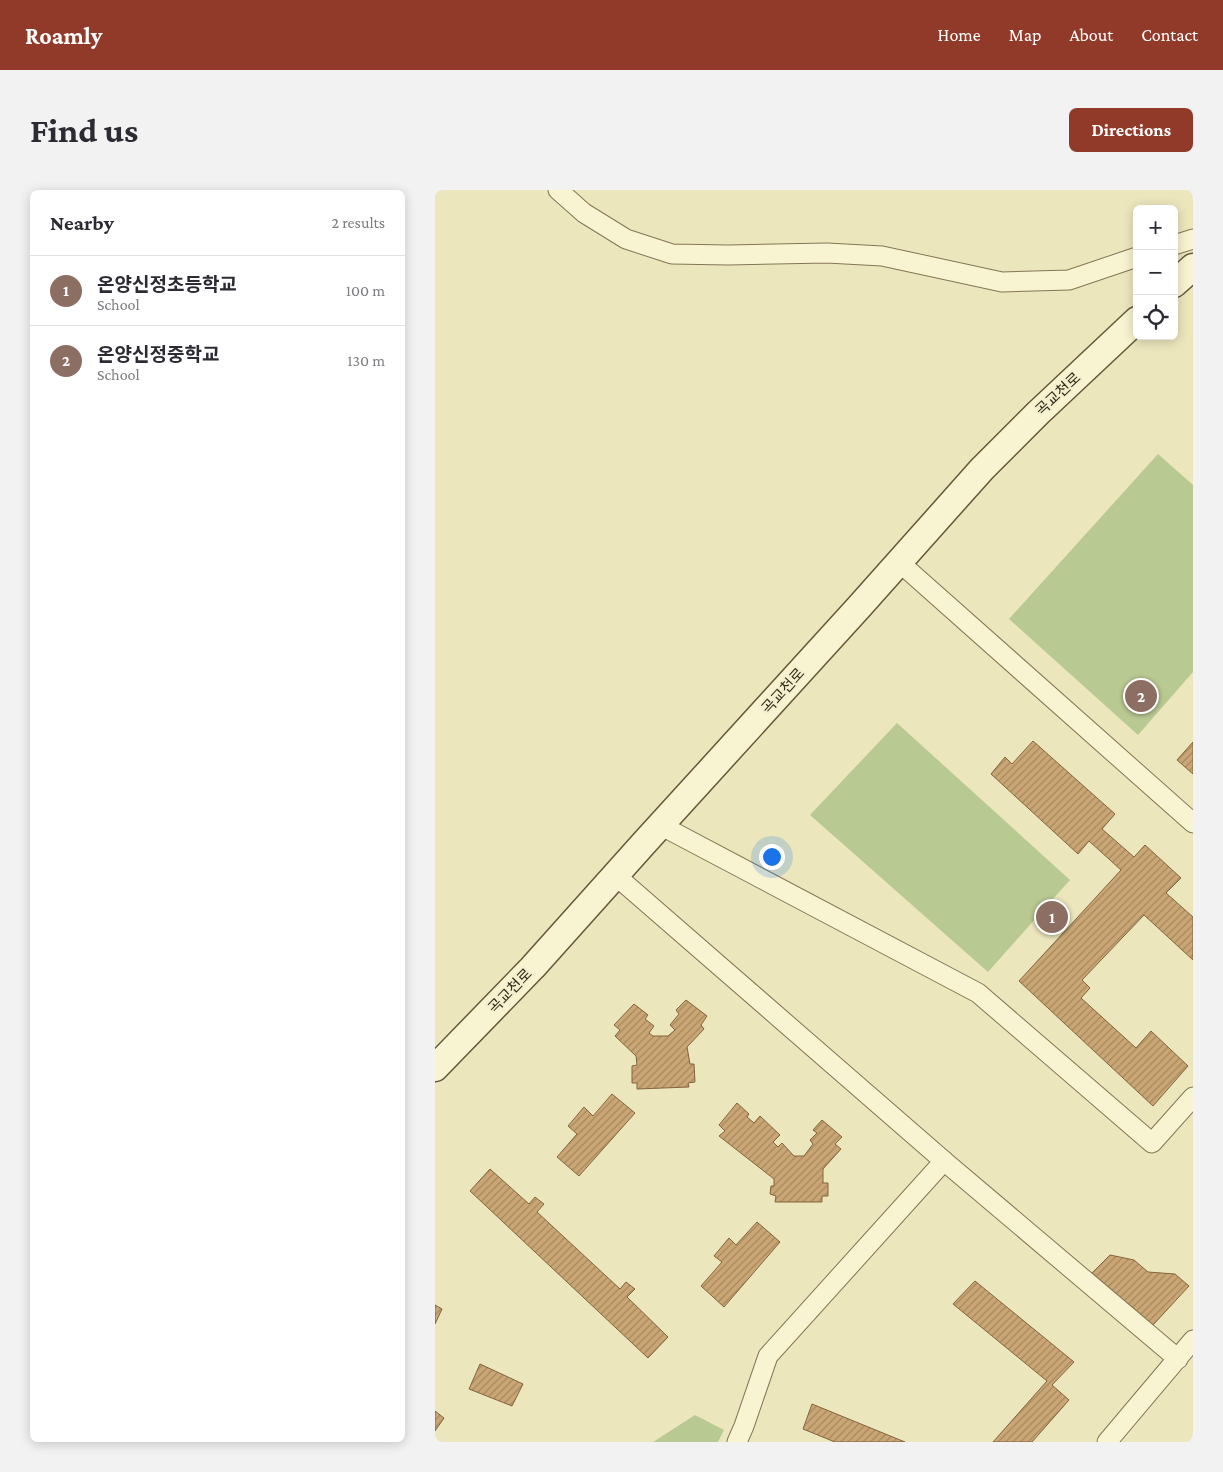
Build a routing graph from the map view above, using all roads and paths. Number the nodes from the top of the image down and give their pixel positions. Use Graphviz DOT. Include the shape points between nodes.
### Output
graph roads {
  1 [pos="558,190"];
  2 [pos="1193,239"];
  3 [pos="1178,244"];
  4 [pos="1133,259"];
  5 [pos="1193,267"];
  6 [pos="1178,280"];
  7 [pos="1133,324"];
  8 [pos="899,562"];
  9 [pos="1193,823"];
  10 [pos="660,825"];
  11 [pos="615,875"];
  12 [pos="435,1068"];
  13 [pos="1193,1097"];
  14 [pos="943,1161"];
  15 [pos="1193,1340"];
  16 [pos="1178,1359"];
  17 [pos="737,1442"];
  18 [pos="1107,1442"];
  1 -- 4 [label="street" via="584,213 626,239 672,254 882,256 1002,282 1069,280"];
  2 -- 3 [label="street"];
  5 -- 6 [label="main road"];
  7 -- 8 [label="main road, 곡교천로" via="982,469"];
  8 -- 9 [label="street"];
  8 -- 10 [label="main road, 곡교천로"];
  10 -- 11 [label="main road, 곡교천로"];
  10 -- 13 [label="street" via="978,993 1152,1143"];
  11 -- 12 [label="main road, 곡교천로" via="533,967"];
  11 -- 14 [label="street"];
  14 -- 16 [label="street"];
  14 -- 17 [label="street" via="768,1356"];
  15 -- 16 [label="street"];
  16 -- 18 [label="street"];
}
